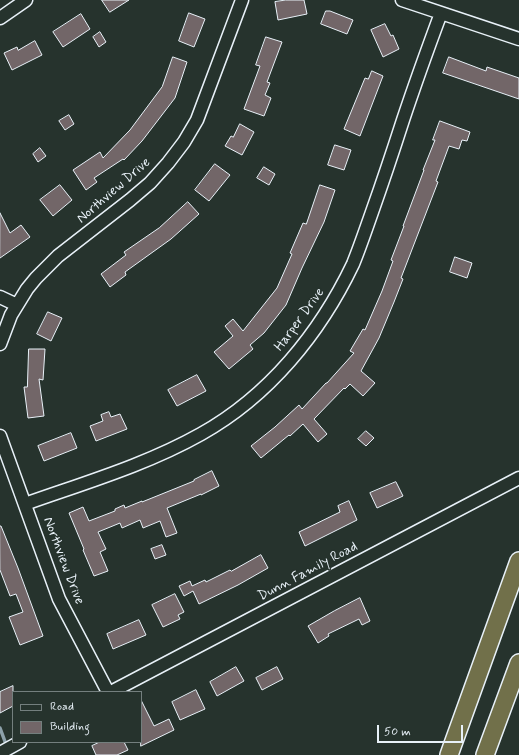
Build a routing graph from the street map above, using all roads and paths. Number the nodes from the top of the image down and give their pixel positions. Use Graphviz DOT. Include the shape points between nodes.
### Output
graph roads {
  1 [pos="26,0"];
  2 [pos="242,0"];
  3 [pos="402,0"];
  4 [pos="441,13"];
  5 [pos="0,18"];
  6 [pos="519,39"];
  7 [pos="0,297"];
  8 [pos="17,305"];
  9 [pos="0,344"];
  10 [pos="0,436"];
  11 [pos="519,478"];
  12 [pos="25,504"];
  13 [pos="519,561"];
  14 [pos="519,663"];
  15 [pos="515,685"];
  16 [pos="108,691"];
  17 [pos="111,691"];
  18 [pos="18,743"];
  19 [pos="0,753"];
  20 [pos="449,755"];
  21 [pos="485,755"];
  1 -- 5 [label="street"];
  2 -- 8 [label="street, Northview Drive" via="197,120 184,142 150,182 47,266"];
  3 -- 4 [label="street"];
  4 -- 6 [label="street"];
  4 -- 12 [label="street, Harper Drive" via="353,262 337,294 308,339 272,379 232,413 201,434 130,466"];
  7 -- 8 [label="street"];
  8 -- 9 [label="street, Northview Drive"];
  10 -- 12 [label="street, Northview Drive"];
  11 -- 17 [label="street, Dunn Family Road"];
  12 -- 16 [label="street, Northview Drive" via="59,599"];
  13 -- 20 [label="highway"];
  14 -- 15 [label="highway"];
  15 -- 21 [label="highway"];
  18 -- 19 [label="street"];
}
